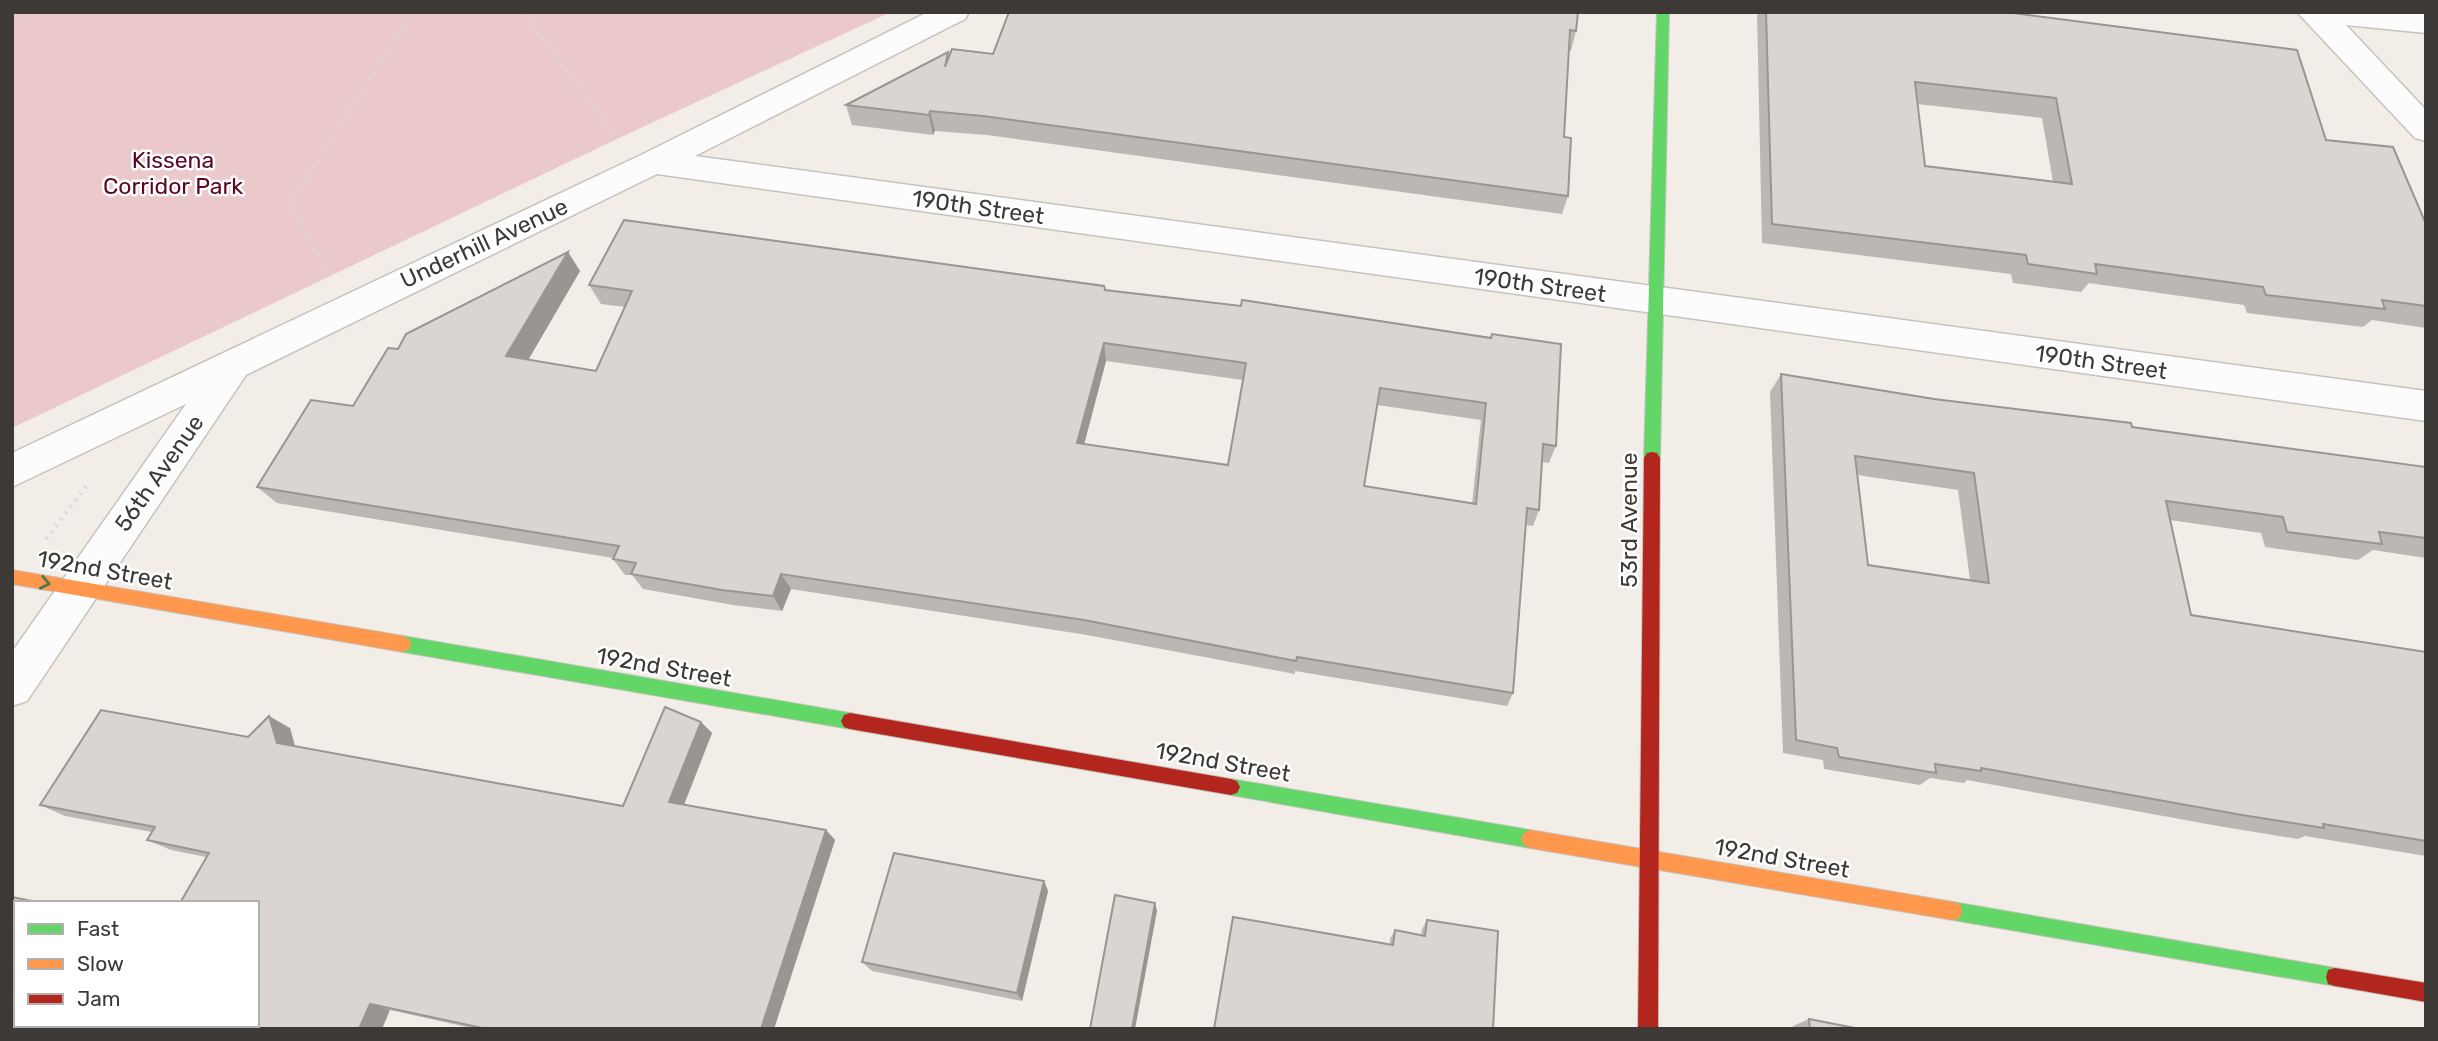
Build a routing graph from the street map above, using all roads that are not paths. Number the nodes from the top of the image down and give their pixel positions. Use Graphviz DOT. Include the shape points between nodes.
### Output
graph roads {
  1 [pos="954,12"];
  2 [pos="1663,12"];
  3 [pos="2315,12"];
  4 [pos="2426,23"];
  5 [pos="2426,130"];
  6 [pos="654,162"];
  7 [pos="1654,300"];
  8 [pos="236,362"];
  9 [pos="2426,406"];
  10 [pos="12,471"];
  11 [pos="12,577"];
  12 [pos="78,590"];
  13 [pos="12,687"];
  14 [pos="1650,858"];
  15 [pos="2426,993"];
  16 [pos="1648,1029"];
  1 -- 6 [label="street, Underhill Avenue"];
  2 -- 7 [label="street, 53rd Avenue"];
  3 -- 4 [label="street"];
  3 -- 5 [label="street"];
  6 -- 7 [label="street, 190th Street"];
  6 -- 8 [label="street, Underhill Avenue"];
  7 -- 9 [label="street, 190th Street"];
  7 -- 14 [label="street, 53rd Avenue"];
  8 -- 10 [label="street, Underhill Avenue"];
  8 -- 12 [label="street, 56th Avenue"];
  11 -- 12 [label="street, 192nd Street, one-way"];
  12 -- 13 [label="street, 56th Avenue"];
  12 -- 14 [label="street, 192nd Street"];
  14 -- 15 [label="street, 192nd Street"];
  14 -- 16 [label="street, 53rd Avenue"];
}
